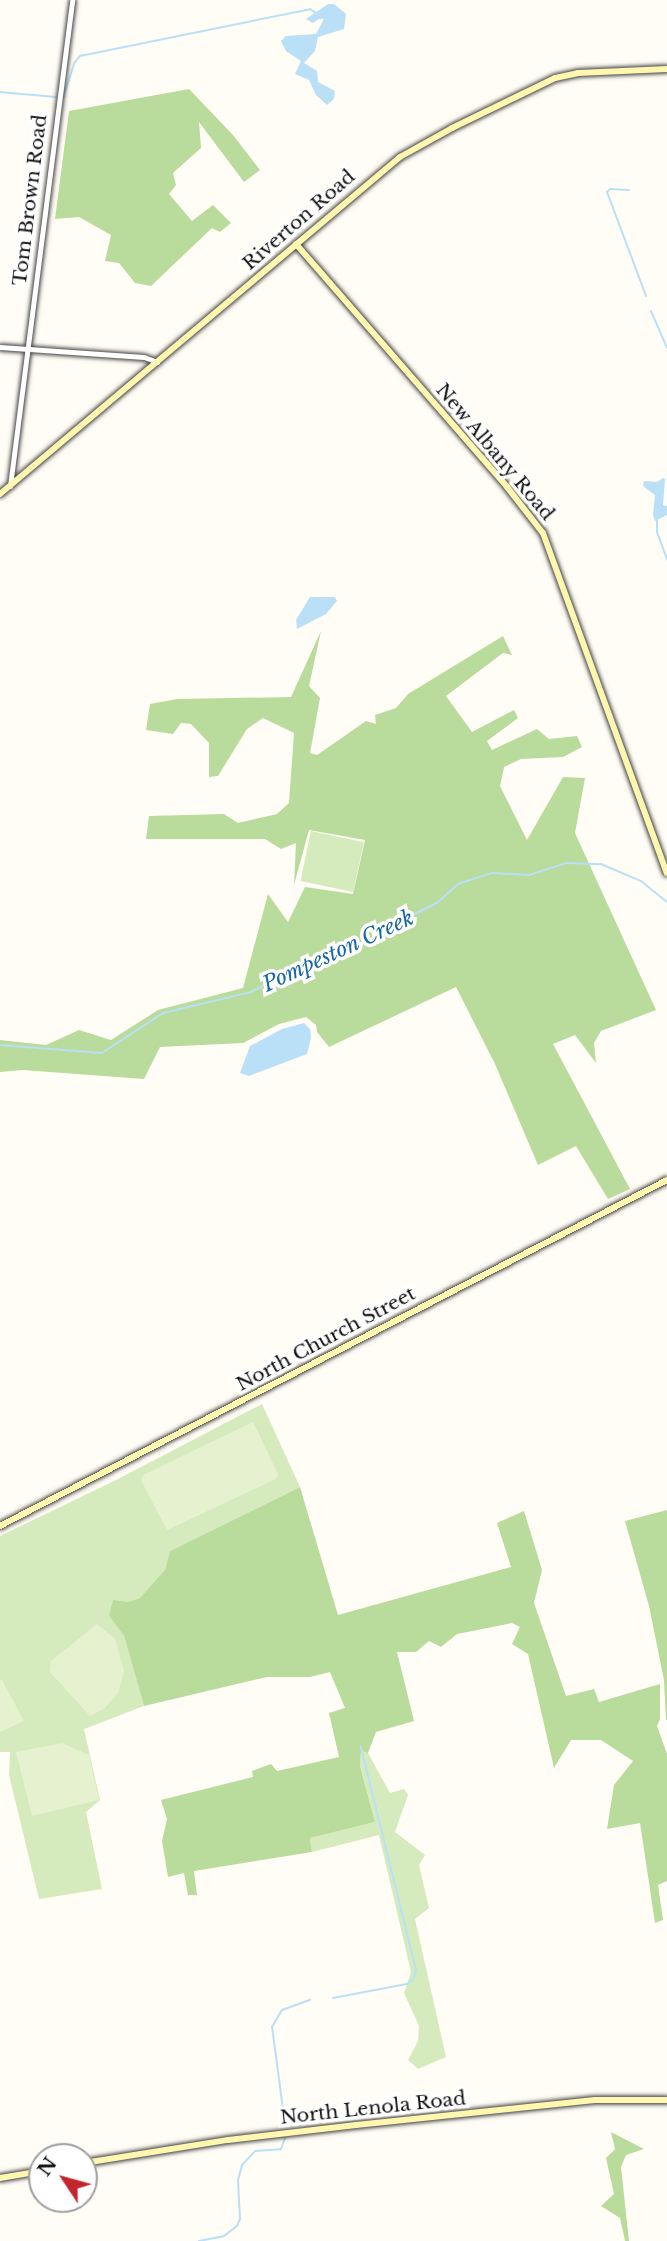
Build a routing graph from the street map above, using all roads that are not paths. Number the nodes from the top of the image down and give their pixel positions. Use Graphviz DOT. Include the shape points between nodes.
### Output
graph roads {
  1 [pos="72,0"];
  2 [pos="667,69"];
  3 [pos="296,244"];
  4 [pos="0,347"];
  5 [pos="26,349"];
  6 [pos="157,362"];
  7 [pos="9,486"];
  8 [pos="0,494"];
  9 [pos="667,873"];
  10 [pos="667,1180"];
  11 [pos="0,1526"];
  12 [pos="667,2100"];
  13 [pos="98,2161"];
  14 [pos="28,2173"];
  15 [pos="0,2178"];
  1 -- 5 [label="street, Tom Brown Road"];
  2 -- 3 [label="main road, Riverton Road" via="565,75 497,105 400,156"];
  3 -- 6 [label="main road, Riverton Road"];
  3 -- 9 [label="main road, New Albany Road" via="543,533"];
  4 -- 5 [label="street"];
  5 -- 6 [label="street" via="144,357"];
  5 -- 7 [label="street, Tom Brown Road"];
  6 -- 7 [label="main road, Riverton Road"];
  7 -- 8 [label="main road, Riverton Road"];
  10 -- 11 [label="main road, North Church Street"];
  12 -- 13 [label="main road, North Lenola Road" via="595,2100 356,2125"];
  14 -- 15 [label="main road"];
}
